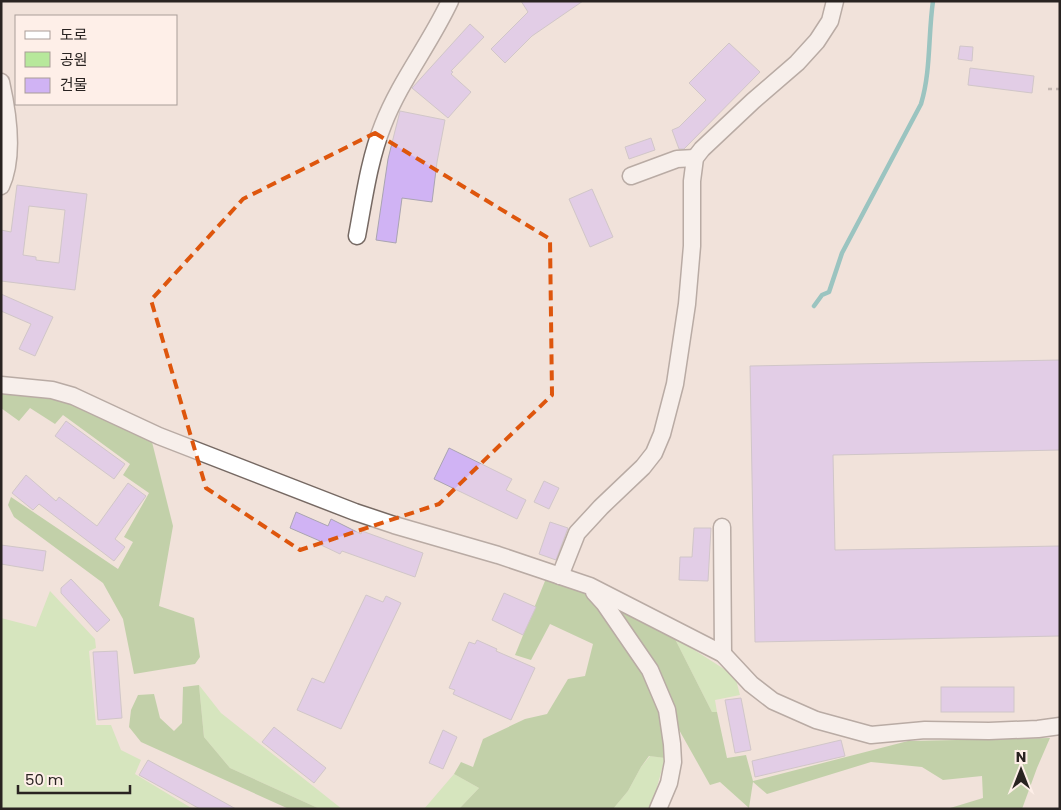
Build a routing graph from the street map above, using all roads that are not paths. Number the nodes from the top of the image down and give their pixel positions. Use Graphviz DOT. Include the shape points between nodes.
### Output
graph roads {
  1 [pos="450,1"];
  2 [pos="836,1"];
  3 [pos="1,82"];
  4 [pos="695,158"];
  5 [pos="631,176"];
  6 [pos="1,186"];
  7 [pos="357,236"];
  8 [pos="1,385"];
  9 [pos="722,527"];
  10 [pos="560,576"];
  11 [pos="590,586"];
  12 [pos="723,654"];
  13 [pos="1060,726"];
  14 [pos="658,809"];
  1 -- 7 [label="street" via="383,124 375,146"];
  2 -- 4 [label="street" via="830,21 811,48"];
  3 -- 6 [label="street" via="9,140 5,178"];
  4 -- 5 [label="street" via="677,159"];
  4 -- 10 [label="street" via="687,304 675,384 662,434 644,468 577,533"];
  8 -- 10 [label="street" via="52,390 73,396 159,436 318,498"];
  9 -- 12 [label="street"];
  10 -- 11 [label="street"];
  11 -- 12 [label="street"];
  11 -- 14 [label="street" via="650,670 667,710 673,762 670,783"];
  12 -- 13 [label="street" via="751,684 773,701 852,731 871,735"];
}
